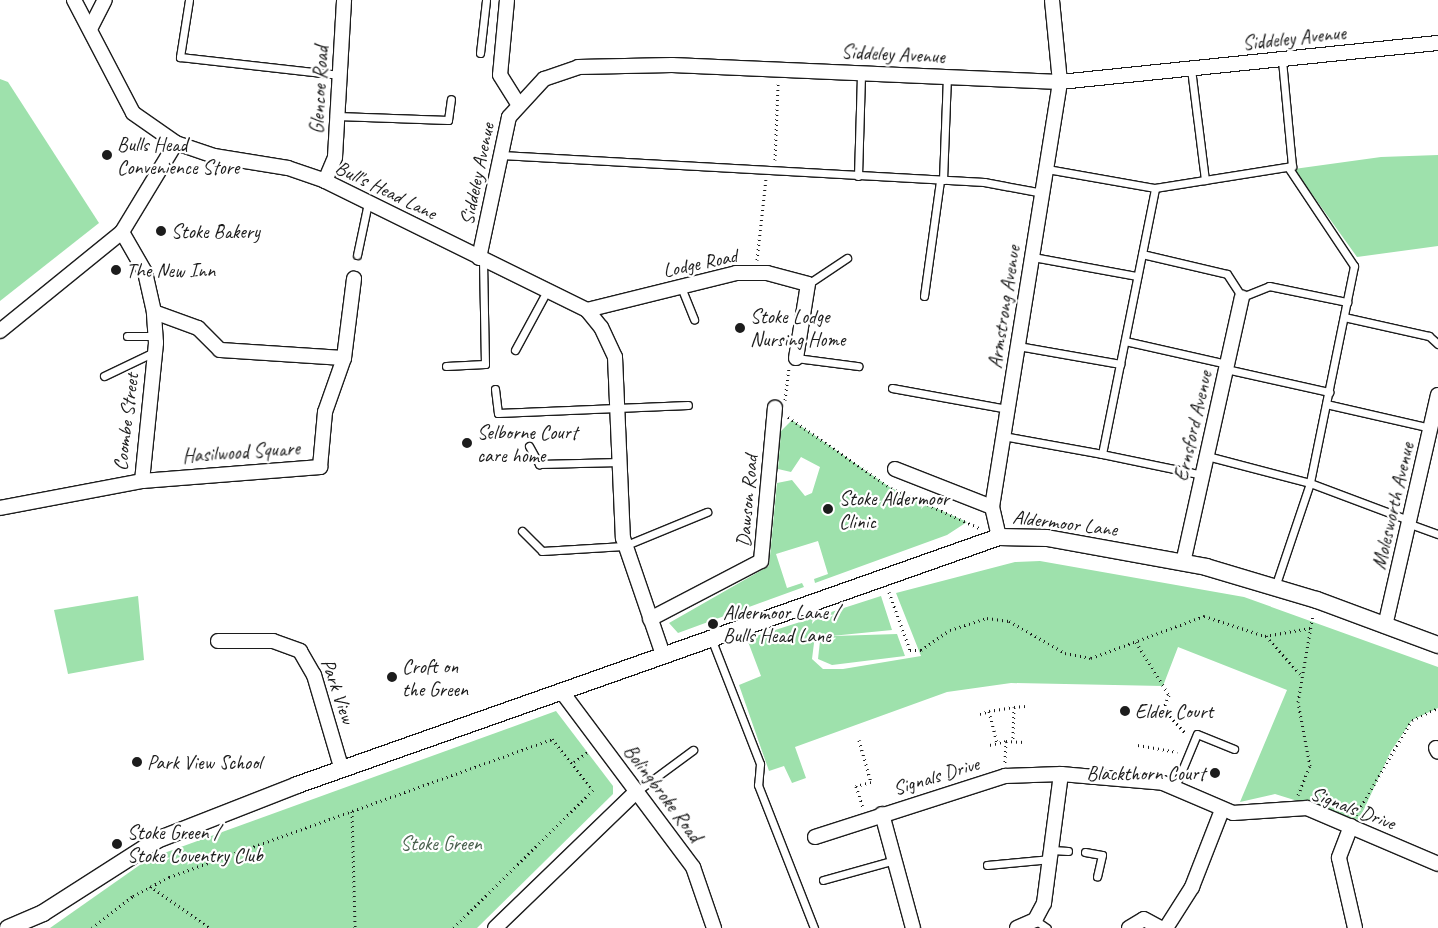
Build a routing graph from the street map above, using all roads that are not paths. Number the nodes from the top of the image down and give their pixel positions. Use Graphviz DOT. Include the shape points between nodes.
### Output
graph roads {
  1 [pos="74,0"];
  2 [pos="105,0"];
  3 [pos="188,0"];
  4 [pos="344,0"];
  5 [pos="486,0"];
  6 [pos="507,0"];
  7 [pos="1052,0"];
  8 [pos="91,27"];
  9 [pos="1438,44"];
  10 [pos="480,53"];
  11 [pos="1282,60"];
  12 [pos="1191,69"];
  13 [pos="862,72"];
  14 [pos="340,75"];
  15 [pos="947,76"];
  16 [pos="1060,82"];
  17 [pos="451,99"];
  18 [pos="518,104"];
  19 [pos="337,116"];
  20 [pos="176,143"];
  21 [pos="501,155"];
  22 [pos="1288,167"];
  23 [pos="1047,169"];
  24 [pos="858,176"];
  25 [pos="942,180"];
  26 [pos="1205,180"];
  27 [pos="325,181"];
  28 [pos="1155,188"];
  29 [pos="1043,193"];
  30 [pos="368,203"];
  31 [pos="122,232"];
  32 [pos="1142,254"];
  33 [pos="356,255"];
  34 [pos="847,258"];
  35 [pos="1033,258"];
  36 [pos="481,259"];
  37 [pos="1138,276"];
  38 [pos="354,279"];
  39 [pos="808,284"];
  40 [pos="681,287"];
  41 [pos="548,288"];
  42 [pos="924,296"];
  43 [pos="1242,297"];
  44 [pos="1347,302"];
  45 [pos="587,310"];
  46 [pos="154,312"];
  47 [pos="1344,317"];
  48 [pos="694,320"];
  49 [pos="0,331"];
  50 [pos="127,336"];
  51 [pos="155,336"];
  52 [pos="1125,341"];
  53 [pos="1438,344"];
  54 [pos="1018,346"];
  55 [pos="516,350"];
  56 [pos="154,352"];
  57 [pos="344,358"];
  58 [pos="796,358"];
  59 [pos="1120,364"];
  60 [pos="446,366"];
  61 [pos="858,366"];
  62 [pos="1227,366"];
  63 [pos="104,376"];
  64 [pos="892,388"];
  65 [pos="495,389"];
  66 [pos="1329,392"];
  67 [pos="1438,395"];
  68 [pos="1326,404"];
  69 [pos="688,405"];
  70 [pos="618,408"];
  71 [pos="775,408"];
  72 [pos="1008,410"];
  73 [pos="1003,436"];
  74 [pos="1433,436"];
  75 [pos="530,446"];
  76 [pos="1102,454"];
  77 [pos="1207,456"];
  78 [pos="620,462"];
  79 [pos="895,468"];
  80 [pos="1203,475"];
  81 [pos="142,481"];
  82 [pos="1310,483"];
  83 [pos="992,507"];
  84 [pos="0,508"];
  85 [pos="707,512"];
  86 [pos="1411,522"];
  87 [pos="522,531"];
  88 [pos="1438,534"];
  89 [pos="998,537"];
  90 [pos="624,546"];
  91 [pos="1183,563"];
  92 [pos="1275,587"];
  93 [pos="650,619"];
  94 [pos="1385,626"];
  95 [pos="711,638"];
  96 [pos="218,641"];
  97 [pos="1438,645"];
  98 [pos="663,655"];
  99 [pos="562,692"];
  100 [pos="1234,749"];
  101 [pos="693,750"];
  102 [pos="342,770"];
  103 [pos="1061,774"];
  104 [pos="1174,787"];
  105 [pos="636,792"];
  106 [pos="1222,810"];
  107 [pos="882,814"];
  108 [pos="1351,826"];
  109 [pos="815,837"];
  110 [pos="1068,851"];
  111 [pos="1085,852"];
  112 [pos="1052,855"];
  113 [pos="894,860"];
  114 [pos="1438,864"];
  115 [pos="987,865"];
  116 [pos="1097,876"];
  117 [pos="822,880"];
  118 [pos="1035,920"];
  119 [pos="8,928"];
  120 [pos="495,928"];
  121 [pos="714,928"];
  122 [pos="814,928"];
  123 [pos="913,928"];
  124 [pos="1016,928"];
  125 [pos="1047,928"];
  126 [pos="1130,928"];
  127 [pos="1160,928"];
  128 [pos="1166,928"];
  129 [pos="1354,928"];
  1 -- 8 [label="street, Bull's Head Lane"];
  2 -- 8 [label="street"];
  3 -- 14 [label="lane" via="180,57"];
  4 -- 14 [label="street, Glencoe Road"];
  5 -- 10 [label="lane"];
  6 -- 18 [label="street" via="500,75"];
  7 -- 16 [label="street, Armstrong Avenue"];
  8 -- 20 [label="street, Bull's Head Lane" via="133,112"];
  9 -- 11 [label="street, Siddeley Avenue"];
  11 -- 12 [label="street, Siddeley Avenue"];
  11 -- 22 [label="lane" via="1292,166"];
  12 -- 16 [label="street, Siddeley Avenue"];
  12 -- 26 [label="lane"];
  13 -- 15 [label="street, Siddeley Avenue"];
  13 -- 18 [label="street, Siddeley Avenue" via="591,66 544,79"];
  13 -- 24 [label="lane"];
  14 -- 19 [label="street, Glencoe Road"];
  15 -- 16 [label="street, Siddeley Avenue"];
  15 -- 25 [label="lane"];
  16 -- 23 [label="street, Armstrong Avenue"];
  17 -- 19 [label="lane" via="448,120"];
  18 -- 21 [label="street, Siddeley Avenue" via="509,117"];
  19 -- 27 [label="street, Glencoe Road" via="335,157"];
  20 -- 27 [label="street, Bull's Head Lane" via="214,156 288,168"];
  20 -- 31 [label="street"];
  21 -- 24 [label="lane"];
  21 -- 36 [label="street, Siddeley Avenue"];
  22 -- 26 [label="lane"];
  22 -- 44 [label="lane" via="1354,266"];
  23 -- 28 [label="lane"];
  23 -- 29 [label="street, Armstrong Avenue"];
  24 -- 25 [label="lane"];
  25 -- 29 [label="lane"];
  25 -- 42 [label="lane"];
  26 -- 28 [label="lane"];
  27 -- 30 [label="street, Bull's Head Lane"];
  28 -- 32 [label="lane"];
  29 -- 35 [label="street, Armstrong Avenue"];
  30 -- 33 [label="lane"];
  30 -- 36 [label="street, Bull's Head Lane"];
  31 -- 46 [label="street, Coombe Street" via="145,272"];
  31 -- 49 [label="street"];
  32 -- 37 [label="lane"];
  32 -- 43 [label="lane" via="1227,274"];
  34 -- 39 [label="lane"];
  35 -- 37 [label="lane"];
  35 -- 54 [label="street, Armstrong Avenue"];
  36 -- 41 [label="street, Bull's Head Lane"];
  36 -- 60 [label="lane" via="485,364"];
  37 -- 52 [label="lane"];
  38 -- 57 [label="street, Hasilwood Square"];
  39 -- 40 [label="street, Lodge Road" via="755,273"];
  39 -- 58 [label="street"];
  40 -- 45 [label="street, Lodge Road"];
  40 -- 48 [label="lane"];
  41 -- 45 [label="street, Bull's Head Lane"];
  41 -- 55 [label="lane"];
  43 -- 44 [label="lane" via="1269,286"];
  43 -- 62 [label="street, Ernsford Avenue"];
  44 -- 47 [label="lane"];
  45 -- 70 [label="street, Bull's Head Lane" via="601,327 615,357"];
  46 -- 51 [label="street, Coombe Street"];
  46 -- 57 [label="street" via="198,328 220,350"];
  47 -- 53 [label="lane" via="1429,336"];
  47 -- 66 [label="lane"];
  50 -- 51 [label="lane"];
  51 -- 56 [label="street, Coombe Street"];
  52 -- 59 [label="lane"];
  52 -- 62 [label="lane"];
  54 -- 59 [label="lane"];
  54 -- 72 [label="street, Armstrong Avenue"];
  56 -- 63 [label="lane"];
  56 -- 81 [label="street, Coombe Street"];
  57 -- 81 [label="street, Hasilwood Square" via="325,412 320,467"];
  58 -- 61 [label="lane"];
  59 -- 76 [label="lane"];
  62 -- 66 [label="lane"];
  62 -- 77 [label="street, Ernsford Avenue"];
  64 -- 72 [label="lane"];
  65 -- 70 [label="lane" via="498,413"];
  66 -- 68 [label="lane"];
  67 -- 74 [label="street, Molesworth Avenue"];
  68 -- 74 [label="lane"];
  68 -- 82 [label="lane"];
  69 -- 70 [label="lane"];
  70 -- 78 [label="street, Bull's Head Lane"];
  71 -- 93 [label="street, Dawson Road" via="761,561"];
  72 -- 73 [label="street, Armstrong Avenue"];
  73 -- 76 [label="lane"];
  73 -- 83 [label="street, Armstrong Avenue"];
  74 -- 86 [label="street, Molesworth Avenue"];
  75 -- 78 [label="lane" via="539,464"];
  76 -- 80 [label="lane"];
  77 -- 80 [label="street, Ernsford Avenue"];
  77 -- 82 [label="lane"];
  78 -- 90 [label="street, Bull's Head Lane"];
  79 -- 83 [label="street"];
  80 -- 91 [label="street, Ernsford Avenue"];
  81 -- 84 [label="street, Coombe Street"];
  82 -- 86 [label="lane"];
  82 -- 92 [label="lane"];
  83 -- 89 [label="street, Armstrong Avenue"];
  85 -- 90 [label="lane"];
  86 -- 88 [label="lane"];
  86 -- 94 [label="street, Molesworth Avenue"];
  87 -- 90 [label="lane" via="542,551"];
  89 -- 91 [label="street, Aldermoor Lane" via="1047,538"];
  89 -- 95 [label="street, Aldermoor Lane"];
  90 -- 93 [label="street, Bull's Head Lane"];
  91 -- 92 [label="street, Aldermoor Lane"];
  92 -- 94 [label="street, Aldermoor Lane"];
  93 -- 98 [label="street, Bull's Head Lane"];
  94 -- 97 [label="street, Aldermoor Lane"];
  95 -- 98 [label="street, Aldermoor Lane"];
  95 -- 122 [label="lane" via="760,764 758,785"];
  96 -- 102 [label="street, Park View" via="272,641 300,651 314,675"];
  98 -- 99 [label="street"];
  99 -- 102 [label="street"];
  99 -- 105 [label="street, Bolingbroke Road"];
  100 -- 104 [label="lane" via="1197,734"];
  101 -- 105 [label="lane"];
  102 -- 119 [label="street" via="144,846 66,900"];
  103 -- 104 [label="street, Signals Drive"];
  103 -- 107 [label="street, Signals Drive" via="1005,776"];
  103 -- 112 [label="street"];
  104 -- 106 [label="street, Signals Drive"];
  105 -- 120 [label="street"];
  105 -- 121 [label="street, Bolingbroke Road" via="693,866"];
  106 -- 108 [label="street, Signals Drive" via="1233,813 1307,808"];
  106 -- 128 [label="street" via="1192,887"];
  107 -- 109 [label="street, Signals Drive"];
  107 -- 113 [label="street, Signals Drive"];
  108 -- 114 [label="street, Signals Drive"];
  108 -- 129 [label="street" via="1340,858"];
  110 -- 112 [label="lane"];
  111 -- 116 [label="lane" via="1102,854"];
  112 -- 115 [label="lane"];
  112 -- 118 [label="street" via="1047,894"];
  113 -- 117 [label="lane"];
  113 -- 123 [label="street, Signals Drive"];
  118 -- 124 [label="street"];
  118 -- 125 [label="lane"];
  126 -- 127 [label="street" via="1144,919"];
}
